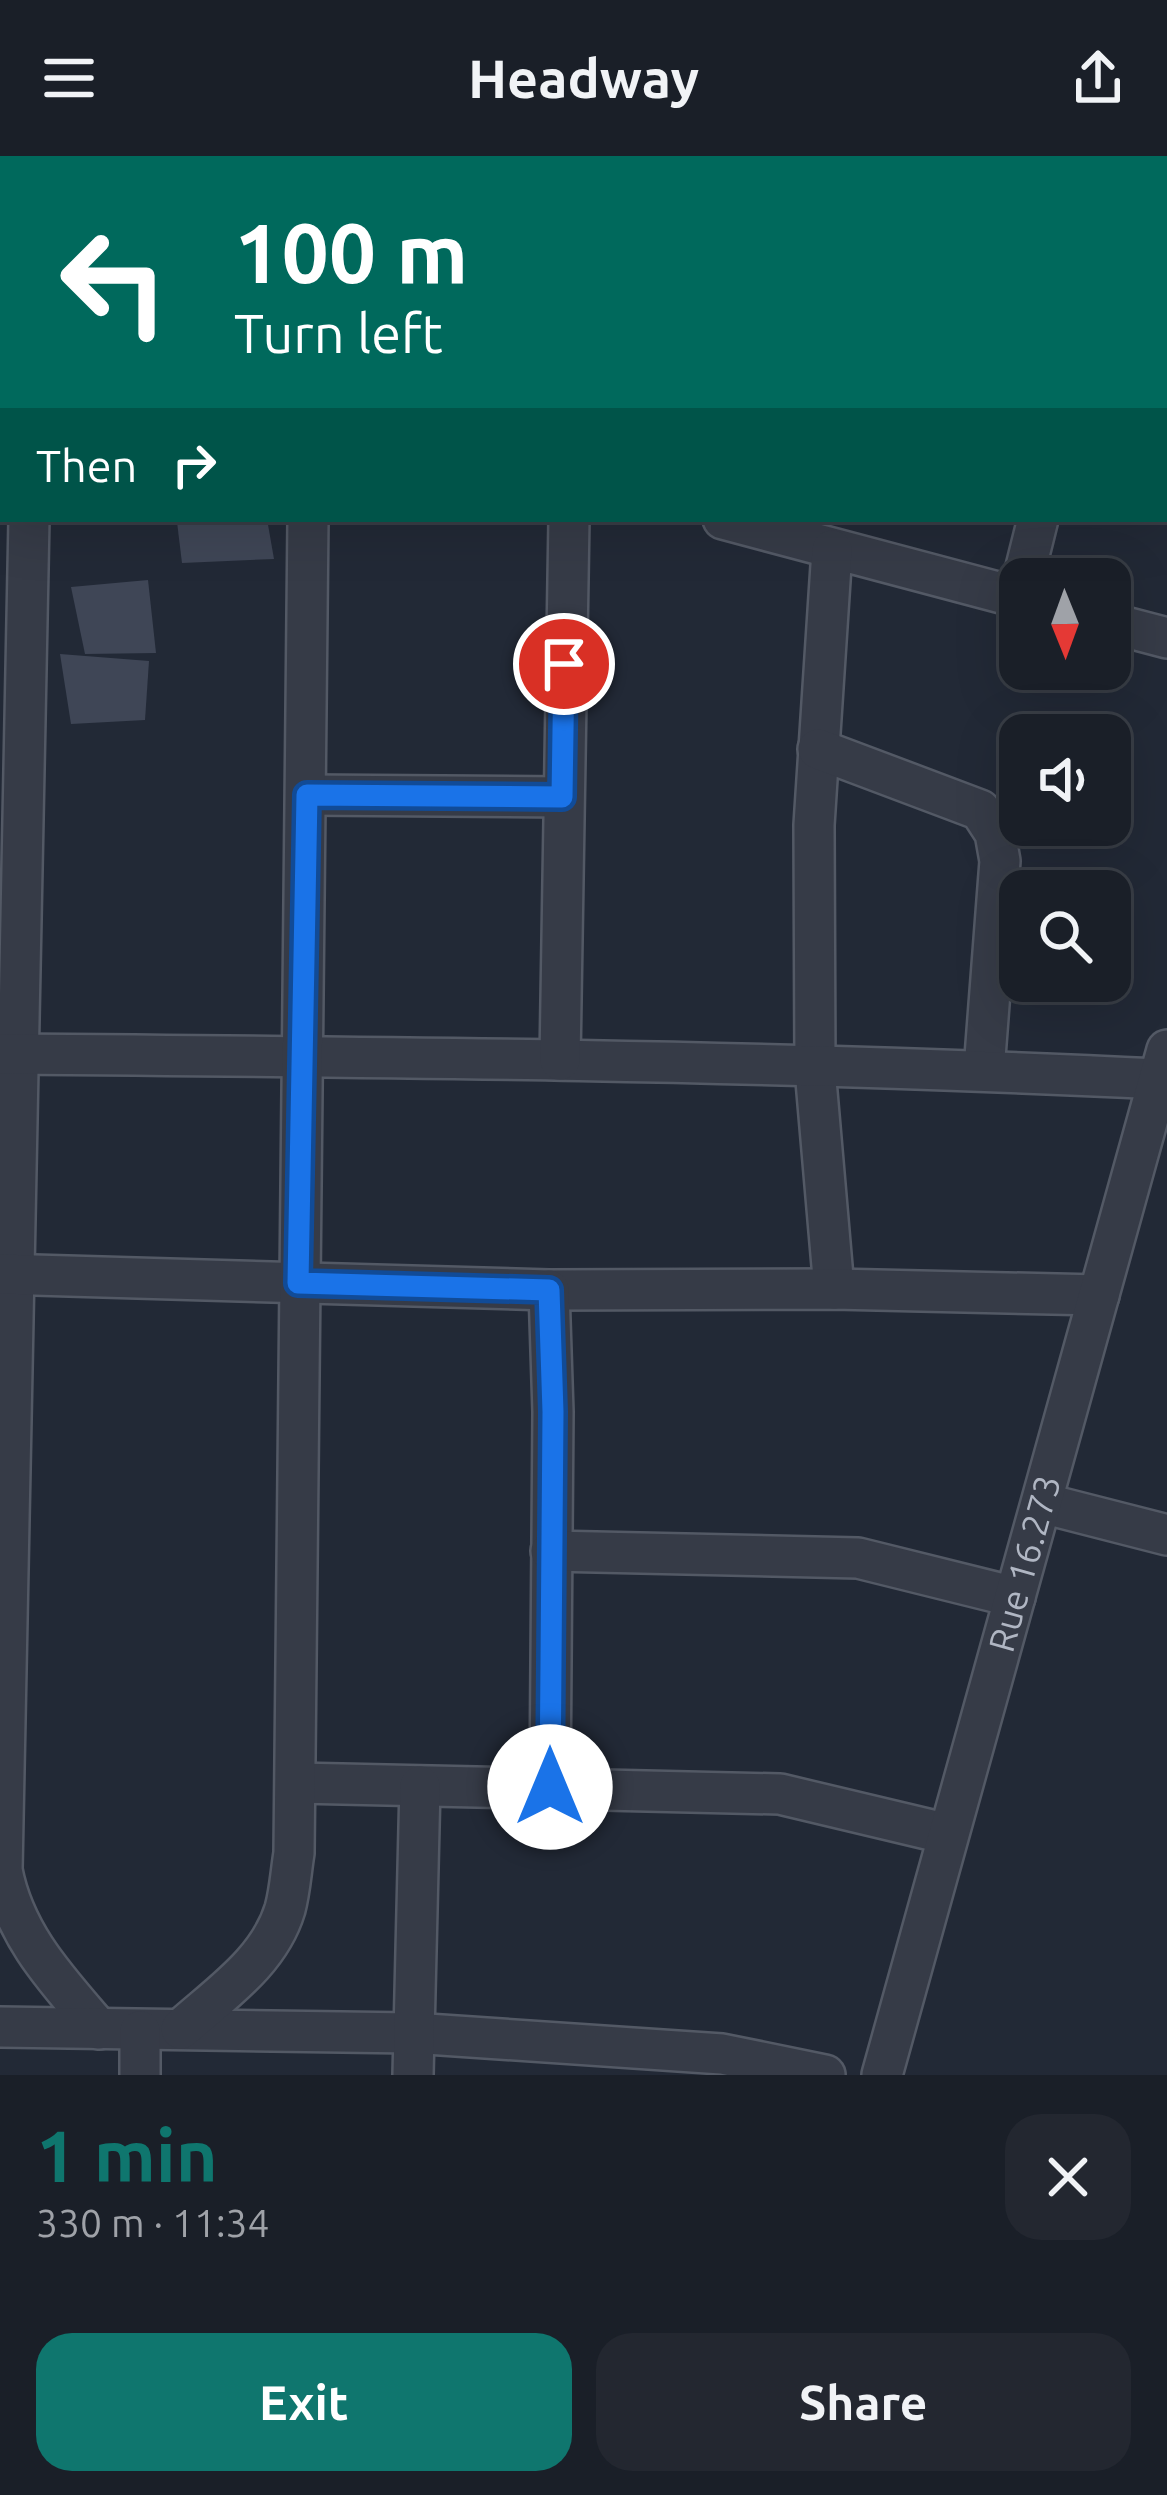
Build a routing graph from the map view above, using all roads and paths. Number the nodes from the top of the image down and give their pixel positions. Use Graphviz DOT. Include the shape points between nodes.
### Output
graph roads {
  1 [pos="29,522"];
  2 [pos="308,522"];
  3 [pos="568,522"];
  4 [pos="734,522"];
  5 [pos="1036,522"];
  6 [pos="832,550"];
  7 [pos="1028,558"];
  8 [pos="999,586"];
  9 [pos="1131,629"];
  10 [pos="1167,638"];
  11 [pos="818,749"];
  12 [pos="307,795"];
  13 [pos="562,797"];
  14 [pos="9,1054"];
  15 [pos="303,1058"];
  16 [pos="560,1060"];
  17 [pos="1163,1064"];
  18 [pos="814,1069"];
  19 [pos="984,1070"];
  20 [pos="8,1274"];
  21 [pos="298,1283"];
  22 [pos="834,1289"];
  23 [pos="549,1290"];
  24 [pos="1100,1295"];
  25 [pos="1042,1503"];
  26 [pos="1167,1534"];
  27 [pos="551,1551"];
  28 [pos="1016,1597"];
  29 [pos="297,1783"];
  30 [pos="420,1786"];
  31 [pos="550,1787"];
  32 [pos="2,1794"];
  33 [pos="948,1834"];
  34 [pos="0,2027"];
  35 [pos="99,2029"];
  36 [pos="181,2030"];
  37 [pos="140,2031"];
  38 [pos="412,2033"];
  39 [pos="140,2075"];
  40 [pos="412,2075"];
  41 [pos="826,2075"];
  42 [pos="882,2075"];
  1 -- 14 [label="street"];
  2 -- 12 [label="street"];
  3 -- 13 [label="street"];
  4 -- 6 [label="street"];
  5 -- 7 [label="street"];
  6 -- 8 [label="street"];
  6 -- 11 [label="street"];
  9 -- 10 [label="street"];
  11 -- 18 [label="street"];
  11 -- 19 [label="street" via="980,810 995,832 1000,861"];
  12 -- 13 [label="street"];
  12 -- 15 [label="street"];
  13 -- 16 [label="street"];
  14 -- 15 [label="street"];
  14 -- 20 [label="street"];
  15 -- 16 [label="street"];
  15 -- 21 [label="street"];
  16 -- 18 [label="street"];
  17 -- 19 [label="street"];
  17 -- 24 [label="street, Rue 16.273"];
  18 -- 19 [label="street"];
  18 -- 22 [label="street"];
  20 -- 21 [label="street"];
  20 -- 32 [label="street"];
  21 -- 23 [label="street"];
  21 -- 29 [label="street"];
  22 -- 23 [label="street"];
  22 -- 24 [label="street"];
  23 -- 27 [label="street"];
  24 -- 25 [label="street, Rue 16.273"];
  25 -- 26 [label="street"];
  25 -- 28 [label="street, Rue 16.273"];
  27 -- 28 [label="street" via="838,1556"];
  27 -- 31 [label="street"];
  28 -- 33 [label="street, Rue 16.273"];
  29 -- 30 [label="street"];
  29 -- 36 [label="street" via="294,1853 272,1941"];
  30 -- 31 [label="street"];
  30 -- 38 [label="street"];
  31 -- 33 [label="street" via="780,1794"];
  32 -- 35 [label="street" via="7,1896 36,1953"];
  33 -- 42 [label="street, Rue 16.273"];
  34 -- 35 [label="street"];
  35 -- 37 [label="street"];
  36 -- 37 [label="street"];
  36 -- 38 [label="street"];
  37 -- 39 [label="street"];
  38 -- 40 [label="street"];
  38 -- 41 [label="street" via="722,2054"];
}
